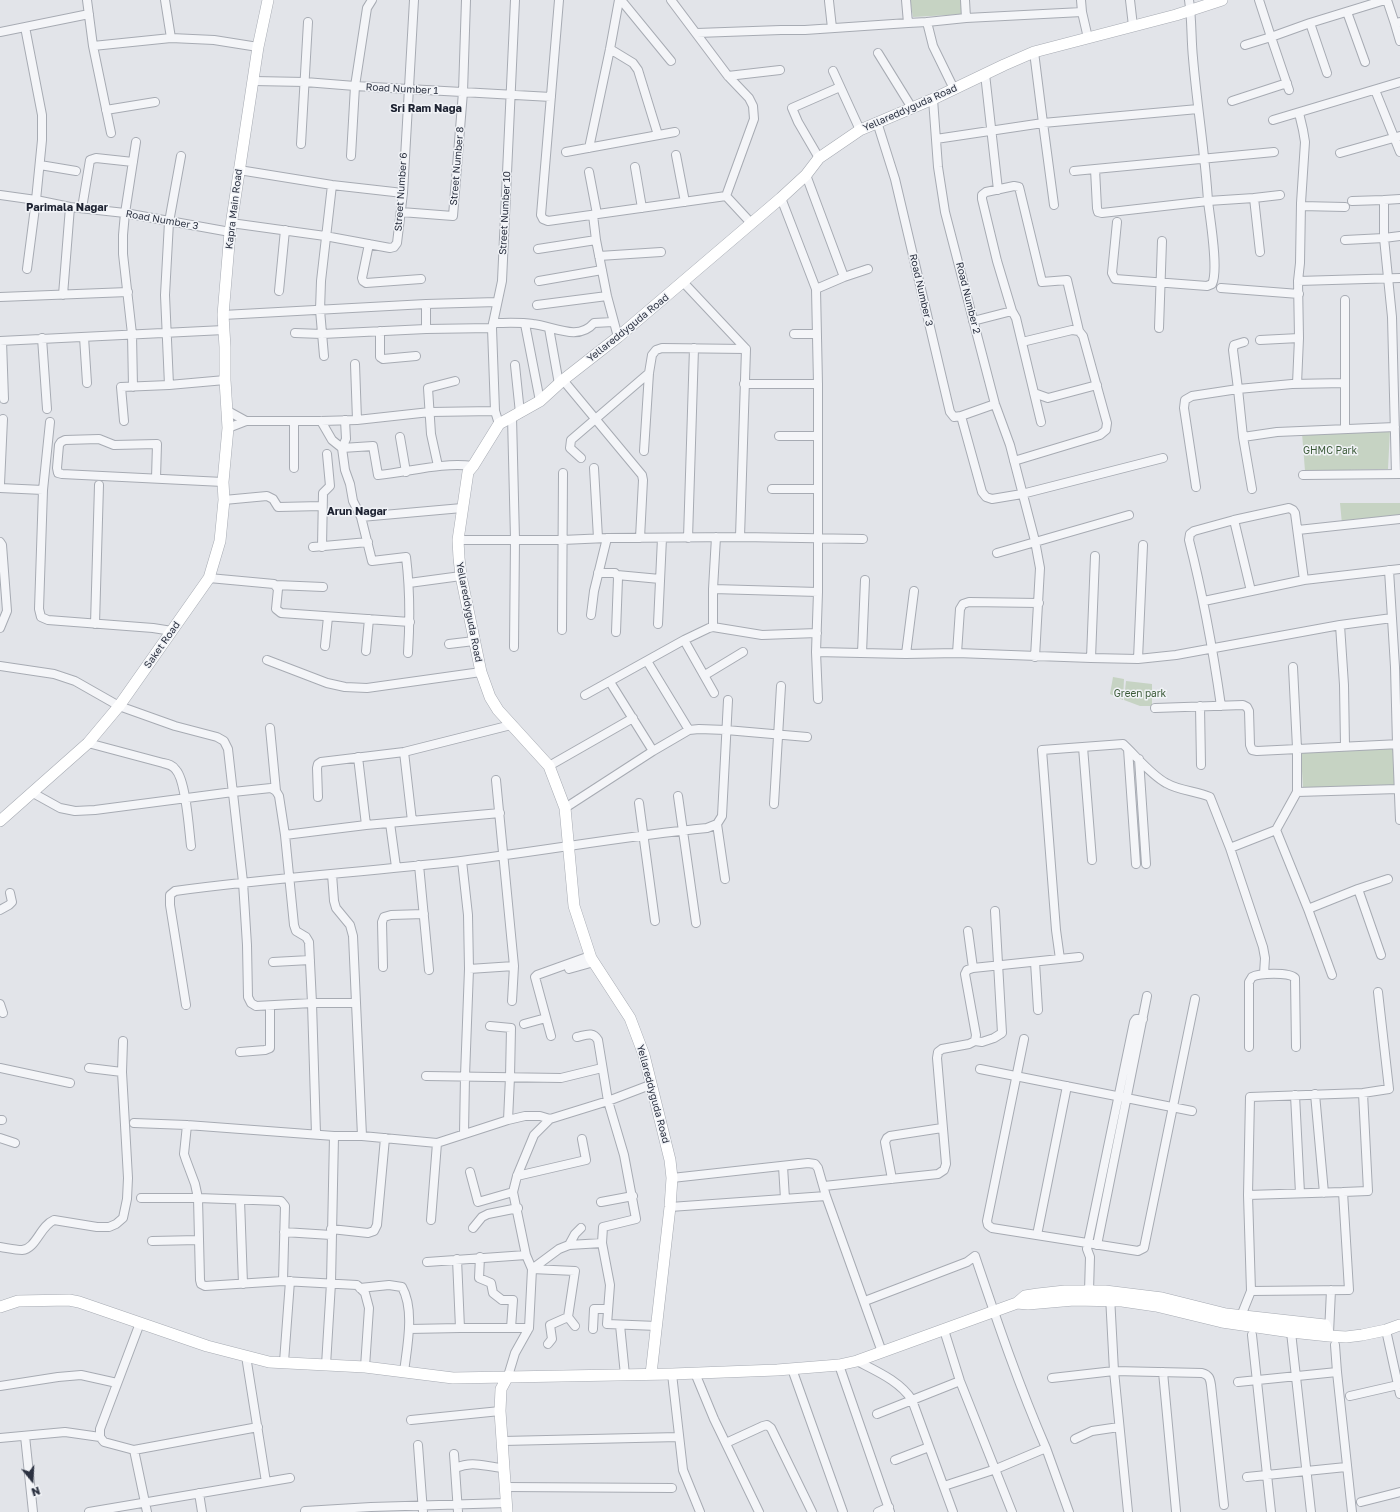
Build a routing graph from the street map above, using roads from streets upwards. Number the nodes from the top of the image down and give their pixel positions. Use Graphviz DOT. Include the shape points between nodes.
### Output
graph roads {
  1 [pos="87,0"];
  2 [pos="164,0"];
  3 [pos="268,0"];
  4 [pos="372,0"];
  5 [pos="414,0"];
  6 [pos="466,0"];
  7 [pos="515,0"];
  8 [pos="559,0"];
  9 [pos="620,0"];
  10 [pos="671,0"];
  11 [pos="906,0"];
  12 [pos="965,0"];
  13 [pos="1081,0"];
  14 [pos="1130,0"];
  15 [pos="1222,0"];
  16 [pos="1259,0"];
  17 [pos="1386,0"];
  18 [pos="829,1"];
  19 [pos="1190,5"];
  20 [pos="1082,12"];
  21 [pos="1347,12"];
  22 [pos="89,14"];
  23 [pos="966,18"];
  24 [pos="308,22"];
  25 [pos="927,22"];
  26 [pos="908,23"];
  27 [pos="1310,23"];
  28 [pos="1397,23"];
  29 [pos="1133,26"];
  30 [pos="25,27"];
  31 [pos="832,28"];
  32 [pos="0,32"];
  33 [pos="698,33"];
  34 [pos="1271,37"];
  35 [pos="171,38"];
  36 [pos="1088,38"];
  37 [pos="1400,41"];
  38 [pos="1245,45"];
  39 [pos="93,46"];
  40 [pos="258,46"];
  41 [pos="610,49"];
  42 [pos="1034,52"];
  43 [pos="878,53"];
  44 [pos="671,61"];
  45 [pos="1365,62"];
  46 [pos="780,70"];
  47 [pos="833,71"];
  48 [pos="985,74"];
  49 [pos="1327,74"];
  50 [pos="728,76"];
  51 [pos="254,81"];
  52 [pos="305,82"];
  53 [pos="1400,82"];
  54 [pos="356,86"];
  55 [pos="840,88"];
  56 [pos="408,89"];
  57 [pos="954,89"];
  58 [pos="1374,90"];
  59 [pos="463,92"];
  60 [pos="511,95"];
  61 [pos="551,97"];
  62 [pos="933,99"];
  63 [pos="1232,101"];
  64 [pos="155,102"];
  65 [pos="912,108"];
  66 [pos="1198,109"];
  67 [pos="106,110"];
  68 [pos="1299,113"];
  69 [pos="1273,120"];
  70 [pos="877,122"];
  71 [pos="1043,123"];
  72 [pos="860,130"];
  73 [pos="991,131"];
  74 [pos="674,132"];
  75 [pos="111,133"];
  76 [pos="658,135"];
  77 [pos="1397,137"];
  78 [pos="936,139"];
  79 [pos="136,142"];
  80 [pos="301,144"];
  81 [pos="589,148"];
  82 [pos="566,152"];
  83 [pos="1274,152"];
  84 [pos="1400,152"];
  85 [pos="1340,153"];
  86 [pos="181,156"];
  87 [pos="351,156"];
  88 [pos="676,156"];
  89 [pos="818,158"];
  90 [pos="1205,158"];
  91 [pos="133,162"];
  92 [pos="40,165"];
  93 [pos="635,167"];
  94 [pos="1095,169"];
  95 [pos="239,170"];
  96 [pos="1074,171"];
  97 [pos="76,172"];
  98 [pos="589,172"];
  99 [pos="806,175"];
  100 [pos="332,185"];
  101 [pos="998,190"];
  102 [pos="403,193"];
  103 [pos="0,195"];
  104 [pos="1280,195"];
  105 [pos="726,196"];
  106 [pos="781,198"];
  107 [pos="1254,198"];
  108 [pos="1400,198"];
  109 [pos="36,200"];
  110 [pos="1384,200"];
  111 [pos="1352,201"];
  112 [pos="684,202"];
  113 [pos="1208,202"];
  114 [pos="1054,205"];
  115 [pos="1301,206"];
  116 [pos="70,207"];
  117 [pos="1345,207"];
  118 [pos="82,208"];
  119 [pos="642,208"];
  120 [pos="401,212"];
  121 [pos="125,213"];
  122 [pos="595,214"];
  123 [pos="169,222"];
  124 [pos="1117,222"];
  125 [pos="751,223"];
  126 [pos="230,227"];
  127 [pos="285,230"];
  128 [pos="325,236"];
  129 [pos="1400,236"];
  130 [pos="1384,238"];
  131 [pos="596,240"];
  132 [pos="1345,240"];
  133 [pos="1162,241"];
  134 [pos="369,244"];
  135 [pos="538,249"];
  136 [pos="661,252"];
  137 [pos="1260,252"];
  138 [pos="599,256"];
  139 [pos="27,269"];
  140 [pos="868,269"];
  141 [pos="602,270"];
  142 [pos="844,277"];
  143 [pos="421,278"];
  144 [pos="1400,278"];
  145 [pos="1389,279"];
  146 [pos="539,281"];
  147 [pos="1298,281"];
  148 [pos="683,282"];
  149 [pos="1161,282"];
  150 [pos="1221,288"];
  151 [pos="816,289"];
  152 [pos="279,291"];
  153 [pos="128,292"];
  154 [pos="1299,294"];
  155 [pos="63,295"];
  156 [pos="607,296"];
  157 [pos="0,297"];
  158 [pos="1345,300"];
  159 [pos="497,302"];
  160 [pos="426,304"];
  161 [pos="537,305"];
  162 [pos="320,310"];
  163 [pos="1012,311"];
  164 [pos="223,315"];
  165 [pos="1396,316"];
  166 [pos="973,321"];
  167 [pos="613,322"];
  168 [pos="526,324"];
  169 [pos="492,325"];
  170 [pos="549,328"];
  171 [pos="1159,328"];
  172 [pos="426,329"];
  173 [pos="224,330"];
  174 [pos="380,331"];
  175 [pos="1079,331"];
  176 [pos="295,333"];
  177 [pos="132,334"];
  178 [pos="166,334"];
  179 [pos="322,334"];
  180 [pos="794,334"];
  181 [pos="817,334"];
  182 [pos="84,337"];
  183 [pos="618,337"];
  184 [pos="42,338"];
  185 [pos="1299,338"];
  186 [pos="1260,340"];
  187 [pos="1,341"];
  188 [pos="1022,342"];
  189 [pos="1244,342"];
  190 [pos="694,348"];
  191 [pos="746,349"];
  192 [pos="324,356"];
  193 [pos="416,356"];
  194 [pos="355,364"];
  195 [pos="515,365"];
  196 [pos="649,373"];
  197 [pos="225,380"];
  198 [pos="455,381"];
  199 [pos="561,382"];
  200 [pos="87,383"];
  201 [pos="1345,383"];
  202 [pos="744,384"];
  203 [pos="818,384"];
  204 [pos="1297,384"];
  205 [pos="169,385"];
  206 [pos="1097,385"];
  207 [pos="133,387"];
  208 [pos="1238,389"];
  209 [pos="1034,393"];
  210 [pos="1397,394"];
  211 [pos="4,399"];
  212 [pos="540,401"];
  213 [pos="995,404"];
  214 [pos="47,409"];
  215 [pos="495,411"];
  216 [pos="430,412"];
  217 [pos="516,415"];
  218 [pos="961,416"];
  219 [pos="3,419"];
  220 [pos="594,419"];
  221 [pos="227,420"];
  222 [pos="246,420"];
  223 [pos="345,420"];
  224 [pos="357,420"];
  225 [pos="124,421"];
  226 [pos="294,421"];
  227 [pos="50,422"];
  228 [pos="321,422"];
  229 [pos="1041,422"];
  230 [pos="499,424"];
  231 [pos="1395,427"];
  232 [pos="1345,428"];
  233 [pos="779,436"];
  234 [pos="818,436"];
  235 [pos="400,437"];
  236 [pos="1243,437"];
  237 [pos="342,448"];
  238 [pos="644,451"];
  239 [pos="327,454"];
  240 [pos="581,458"];
  241 [pos="1163,458"];
  242 [pos="1014,461"];
  243 [pos="438,466"];
  244 [pos="473,466"];
  245 [pos="294,468"];
  246 [pos="594,468"];
  247 [pos="406,472"];
  248 [pos="563,473"];
  249 [pos="1398,474"];
  250 [pos="1304,475"];
  251 [pos="156,478"];
  252 [pos="223,482"];
  253 [pos="0,484"];
  254 [pos="99,485"];
  255 [pos="1196,487"];
  256 [pos="0,488"];
  257 [pos="772,489"];
  258 [pos="818,489"];
  259 [pos="1252,489"];
  260 [pos="42,490"];
  261 [pos="1022,494"];
  262 [pos="224,500"];
  263 [pos="322,506"];
  264 [pos="462,508"];
  265 [pos="1129,515"];
  266 [pos="362,517"];
  267 [pos="1400,519"];
  268 [pos="1234,520"];
  269 [pos="1298,530"];
  270 [pos="716,537"];
  271 [pos="740,537"];
  272 [pos="598,538"];
  273 [pos="607,538"];
  274 [pos="640,538"];
  275 [pos="662,538"];
  276 [pos="688,538"];
  277 [pos="818,538"];
  278 [pos="515,539"];
  279 [pos="862,539"];
  280 [pos="458,540"];
  281 [pos="562,540"];
  282 [pos="1035,541"];
  283 [pos="0,542"];
  284 [pos="368,542"];
  285 [pos="1143,545"];
  286 [pos="997,553"];
  287 [pos="1095,556"];
  288 [pos="1400,569"];
  289 [pos="1389,570"];
  290 [pos="598,573"];
  291 [pos="617,575"];
  292 [pos="461,576"];
  293 [pos="209,578"];
  294 [pos="660,579"];
  295 [pos="866,580"];
  296 [pos="1304,580"];
  297 [pos="409,583"];
  298 [pos="276,585"];
  299 [pos="323,587"];
  300 [pos="713,589"];
  301 [pos="914,591"];
  302 [pos="1251,591"];
  303 [pos="818,592"];
  304 [pos="1204,601"];
  305 [pos="1039,603"];
  306 [pos="591,615"];
  307 [pos="328,617"];
  308 [pos="1392,618"];
  309 [pos="369,619"];
  310 [pos="410,622"];
  311 [pos="95,624"];
  312 [pos="658,624"];
  313 [pos="1340,625"];
  314 [pos="0,628"];
  315 [pos="709,628"];
  316 [pos="562,630"];
  317 [pos="172,631"];
  318 [pos="616,632"];
  319 [pos="817,633"];
  320 [pos="684,640"];
  321 [pos="474,641"];
  322 [pos="449,644"];
  323 [pos="325,646"];
  324 [pos="514,647"];
  325 [pos="1213,648"];
  326 [pos="366,651"];
  327 [pos="743,652"];
  328 [pos="816,652"];
  329 [pos="862,652"];
  330 [pos="408,653"];
  331 [pos="906,654"];
  332 [pos="957,654"];
  333 [pos="1036,657"];
  334 [pos="1091,658"];
  335 [pos="1138,659"];
  336 [pos="268,660"];
  337 [pos="647,661"];
  338 [pos="0,666"];
  339 [pos="1398,666"];
  340 [pos="1293,667"];
  341 [pos="481,672"];
  342 [pos="705,675"];
  343 [pos="610,682"];
  344 [pos="781,686"];
  345 [pos="714,693"];
  346 [pos="585,695"];
  347 [pos="728,700"];
  348 [pos="818,700"];
  349 [pos="119,706"];
  350 [pos="1200,706"];
  351 [pos="1221,706"];
  352 [pos="1155,708"];
  353 [pos="633,718"];
  354 [pos="509,723"];
  355 [pos="270,728"];
  356 [pos="689,730"];
  357 [pos="726,730"];
  358 [pos="777,734"];
  359 [pos="807,737"];
  360 [pos="88,743"];
  361 [pos="1398,744"];
  362 [pos="1345,746"];
  363 [pos="1083,747"];
  364 [pos="1297,748"];
  365 [pos="1128,749"];
  366 [pos="653,750"];
  367 [pos="404,752"];
  368 [pos="358,757"];
  369 [pos="1139,759"];
  370 [pos="1202,765"];
  371 [pos="549,766"];
  372 [pos="496,780"];
  373 [pos="1398,789"];
  374 [pos="276,790"];
  375 [pos="233,792"];
  376 [pos="33,793"];
  377 [pos="1296,795"];
  378 [pos="678,796"];
  379 [pos="318,797"];
  380 [pos="185,798"];
  381 [pos="639,803"];
  382 [pos="774,804"];
  383 [pos="565,808"];
  384 [pos="500,813"];
  385 [pos="1400,820"];
  386 [pos="0,821"];
  387 [pos="412,821"];
  388 [pos="390,823"];
  389 [pos="718,824"];
  390 [pos="366,825"];
  391 [pos="1276,830"];
  392 [pos="682,831"];
  393 [pos="285,835"];
  394 [pos="642,836"];
  395 [pos="1144,838"];
  396 [pos="1134,839"];
  397 [pos="567,845"];
  398 [pos="191,846"];
  399 [pos="1230,848"];
  400 [pos="504,855"];
  401 [pos="462,860"];
  402 [pos="1092,860"];
  403 [pos="1136,864"];
  404 [pos="1146,864"];
  405 [pos="419,865"];
  406 [pos="396,867"];
  407 [pos="332,874"];
  408 [pos="289,878"];
  409 [pos="1388,879"];
  410 [pos="725,880"];
  411 [pos="243,882"];
  412 [pos="1358,889"];
  413 [pos="10,893"];
  414 [pos="1308,909"];
  415 [pos="0,910"];
  416 [pos="995,911"];
  417 [pos="424,914"];
  418 [pos="655,921"];
  419 [pos="696,923"];
  420 [pos="968,930"];
  421 [pos="1382,955"];
  422 [pos="1078,957"];
  423 [pos="592,959"];
  424 [pos="1060,959"];
  425 [pos="310,960"];
  426 [pos="273,962"];
  427 [pos="1035,962"];
  428 [pos="514,966"];
  429 [pos="997,966"];
  430 [pos="383,967"];
  431 [pos="973,968"];
  432 [pos="469,969"];
  433 [pos="429,970"];
  434 [pos="1264,974"];
  435 [pos="1332,975"];
  436 [pos="1378,992"];
  437 [pos="1147,996"];
  438 [pos="1195,1000"];
  439 [pos="512,1001"];
  440 [pos="312,1003"];
  441 [pos="356,1003"];
  442 [pos="0,1004"];
  443 [pos="186,1005"];
  444 [pos="270,1006"];
  445 [pos="1038,1010"];
  446 [pos="3,1013"];
  447 [pos="546,1018"];
  448 [pos="524,1024"];
  449 [pos="490,1026"];
  450 [pos="551,1036"];
  451 [pos="577,1037"];
  452 [pos="1024,1039"];
  453 [pos="123,1041"];
  454 [pos="975,1041"];
  455 [pos="1249,1047"];
  456 [pos="1296,1048"];
  457 [pos="240,1052"];
  458 [pos="0,1068"];
  459 [pos="89,1068"];
  460 [pos="602,1068"];
  461 [pos="980,1069"];
  462 [pos="122,1072"];
  463 [pos="426,1076"];
  464 [pos="465,1076"];
  465 [pos="1016,1076"];
  466 [pos="510,1077"];
  467 [pos="70,1083"];
  468 [pos="650,1085"];
  469 [pos="1066,1086"];
  470 [pos="1363,1093"];
  471 [pos="1315,1094"];
  472 [pos="1295,1095"];
  473 [pos="1122,1097"];
  474 [pos="608,1101"];
  475 [pos="1173,1107"];
  476 [pos="1192,1111"];
  477 [pos="508,1120"];
  478 [pos="550,1120"];
  479 [pos="134,1123"];
  480 [pos="187,1125"];
  481 [pos="942,1128"];
  482 [pos="316,1134"];
  483 [pos="464,1134"];
  484 [pos="334,1136"];
  485 [pos="362,1136"];
  486 [pos="0,1138"];
  487 [pos="385,1138"];
  488 [pos="582,1139"];
  489 [pos="15,1143"];
  490 [pos="437,1143"];
  491 [pos="783,1166"];
  492 [pos="470,1172"];
  493 [pos="516,1176"];
  494 [pos="672,1178"];
  495 [pos="892,1179"];
  496 [pos="824,1186"];
  497 [pos="513,1192"];
  498 [pos="1343,1192"];
  499 [pos="1300,1193"];
  500 [pos="1324,1193"];
  501 [pos="1248,1195"];
  502 [pos="633,1196"];
  503 [pos="826,1196"];
  504 [pos="141,1198"];
  505 [pos="198,1198"];
  506 [pos="785,1199"];
  507 [pos="240,1200"];
  508 [pos="601,1202"];
  509 [pos="670,1207"];
  510 [pos="518,1208"];
  511 [pos="431,1220"];
  512 [pos="473,1228"];
  513 [pos="581,1228"];
  514 [pos="284,1232"];
  515 [pos="332,1232"];
  516 [pos="1037,1235"];
  517 [pos="199,1240"];
  518 [pos="152,1241"];
  519 [pos="602,1243"];
  520 [pos="1088,1243"];
  521 [pos="569,1245"];
  522 [pos="1097,1245"];
  523 [pos="0,1247"];
  524 [pos="526,1254"];
  525 [pos="480,1257"];
  526 [pos="1090,1257"];
  527 [pos="457,1259"];
  528 [pos="427,1262"];
  529 [pos="532,1269"];
  530 [pos="286,1281"];
  531 [pos="331,1283"];
  532 [pos="242,1284"];
  533 [pos="360,1288"];
  534 [pos="1331,1290"];
  535 [pos="1089,1291"];
  536 [pos="1251,1291"];
  537 [pos="1110,1296"];
  538 [pos="865,1301"];
  539 [pos="1017,1303"];
  540 [pos="0,1307"];
  541 [pos="608,1309"];
  542 [pos="994,1312"];
  543 [pos="568,1317"];
  544 [pos="1240,1320"];
  545 [pos="140,1323"];
  546 [pos="620,1325"];
  547 [pos="1400,1325"];
  548 [pos="575,1326"];
  549 [pos="657,1326"];
  550 [pos="460,1328"];
  551 [pos="512,1328"];
  552 [pos="529,1328"];
  553 [pos="409,1329"];
  554 [pos="593,1329"];
  555 [pos="944,1330"];
  556 [pos="1386,1330"];
  557 [pos="1291,1332"];
  558 [pos="1252,1335"];
  559 [pos="1332,1341"];
  560 [pos="548,1344"];
  561 [pos="882,1352"];
  562 [pos="246,1356"];
  563 [pos="857,1361"];
  564 [pos="284,1362"];
  565 [pos="326,1365"];
  566 [pos="839,1365"];
  567 [pos="365,1367"];
  568 [pos="792,1369"];
  569 [pos="1114,1371"];
  570 [pos="404,1372"];
  571 [pos="1163,1372"];
  572 [pos="1337,1372"];
  573 [pos="695,1373"];
  574 [pos="651,1374"];
  575 [pos="672,1374"];
  576 [pos="625,1375"];
  577 [pos="508,1376"];
  578 [pos="1296,1376"];
  579 [pos="1052,1378"];
  580 [pos="1257,1380"];
  581 [pos="960,1381"];
  582 [pos="1398,1381"];
  583 [pos="1238,1382"];
  584 [pos="117,1383"];
  585 [pos="0,1386"];
  586 [pos="1400,1394"];
  587 [pos="1350,1396"];
  588 [pos="912,1400"];
  589 [pos="500,1410"];
  590 [pos="877,1414"];
  591 [pos="411,1420"];
  592 [pos="258,1427"];
  593 [pos="1119,1427"];
  594 [pos="25,1436"];
  595 [pos="100,1437"];
  596 [pos="679,1437"];
  597 [pos="0,1438"];
  598 [pos="1075,1439"];
  599 [pos="503,1441"];
  600 [pos="726,1443"];
  601 [pos="418,1445"];
  602 [pos="929,1447"];
  603 [pos="1046,1448"];
  604 [pos="134,1450"];
  605 [pos="454,1454"];
  606 [pos="895,1460"];
  607 [pos="1346,1467"];
  608 [pos="455,1468"];
  609 [pos="504,1468"];
  610 [pos="996,1469"];
  611 [pos="1307,1471"];
  612 [pos="1267,1475"];
  613 [pos="1247,1477"];
  614 [pos="290,1478"];
  615 [pos="266,1482"];
  616 [pos="944,1486"];
  617 [pos="505,1487"];
  618 [pos="672,1488"];
  619 [pos="1400,1492"];
  620 [pos="199,1494"];
  621 [pos="145,1502"];
  622 [pos="1361,1502"];
  623 [pos="1224,1505"];
  624 [pos="423,1508"];
  625 [pos="458,1508"];
  626 [pos="507,1508"];
  627 [pos="371,1510"];
  628 [pos="889,1510"];
  629 [pos="305,1511"];
  630 [pos="1176,1511"];
  631 [pos="33,1512"];
  632 [pos="93,1512"];
  633 [pos="147,1512"];
  634 [pos="202,1512"];
  635 [pos="700,1512"];
  636 [pos="759,1512"];
  637 [pos="812,1512"];
  638 [pos="843,1512"];
  639 [pos="878,1512"];
  640 [pos="953,1512"];
  641 [pos="1012,1512"];
  642 [pos="1069,1512"];
  643 [pos="1128,1512"];
  644 [pos="1271,1512"];
  645 [pos="1311,1512"];
  646 [pos="1352,1512"];
  1 -- 22 [label="street"];
  2 -- 35 [label="street"];
  3 -- 40 [label="street, Kapra Main Road"];
  4 -- 54 [label="street" via="367,8"];
  5 -- 56 [label="street, Street Number 6"];
  6 -- 59 [label="street, Street Number 8"];
  7 -- 60 [label="street, Street Number 10"];
  8 -- 61 [label="street"];
  9 -- 41 [label="street"];
  9 -- 44 [label="street"];
  10 -- 33 [label="street"];
  11 -- 26 [label="street"];
  12 -- 23 [label="street"];
  13 -- 20 [label="street"];
  14 -- 29 [label="street"];
  15 -- 19 [label="street, Yellareddyguda Road"];
  16 -- 34 [label="street"];
  17 -- 21 [label="street"];
  17 -- 28 [label="street"];
  18 -- 31 [label="street"];
  19 -- 29 [label="street, Yellareddyguda Road"];
  19 -- 66 [label="street"];
  20 -- 23 [label="street"];
  20 -- 36 [label="street"];
  21 -- 27 [label="street"];
  21 -- 45 [label="street"];
  22 -- 30 [label="street"];
  22 -- 39 [label="street"];
  23 -- 25 [label="street"];
  24 -- 52 [label="street"];
  25 -- 26 [label="street"];
  25 -- 57 [label="street" via="933,46"];
  26 -- 31 [label="street"];
  27 -- 34 [label="street"];
  27 -- 49 [label="street"];
  28 -- 37 [label="street"];
  29 -- 36 [label="street, Yellareddyguda Road"];
  30 -- 32 [label="street"];
  30 -- 92 [label="street" via="42,116"];
  31 -- 33 [label="street"];
  33 -- 50 [label="street"];
  34 -- 38 [label="street"];
  34 -- 63 [label="street" via="1288,87"];
  35 -- 39 [label="street"];
  35 -- 40 [label="street"];
  36 -- 42 [label="street, Yellareddyguda Road"];
  39 -- 67 [label="street"];
  40 -- 51 [label="street, Kapra Main Road"];
  41 -- 76 [label="street" via="633,63 638,70"];
  41 -- 81 [label="street"];
  42 -- 48 [label="street, Yellareddyguda Road"];
  42 -- 71 [label="street"];
  43 -- 65 [label="street"];
  46 -- 50 [label="street"];
  47 -- 55 [label="street"];
  48 -- 57 [label="street, Yellareddyguda Road"];
  48 -- 73 [label="street"];
  50 -- 105 [label="street" via="749,98 754,118"];
  51 -- 52 [label="street, Road Number 1"];
  51 -- 95 [label="street, Kapra Main Road"];
  52 -- 54 [label="street, Road Number 1"];
  52 -- 80 [label="street"];
  53 -- 58 [label="street"];
  54 -- 56 [label="street, Road Number 1"];
  54 -- 87 [label="street"];
  55 -- 72 [label="street"];
  55 -- 89 [label="street" via="792,108"];
  56 -- 59 [label="street, Road Number 1"];
  56 -- 102 [label="street, Street Number 6"];
  57 -- 62 [label="street, Yellareddyguda Road"];
  58 -- 68 [label="street"];
  58 -- 77 [label="street"];
  59 -- 60 [label="street, Road Number 1"];
  59 -- 120 [label="street, Street Number 8" via="453,216"];
  60 -- 61 [label="street, Road Number 1"];
  60 -- 159 [label="street, Street Number 10" via="502,281"];
  61 -- 122 [label="street" via="541,215 548,221"];
  62 -- 65 [label="street, Yellareddyguda Road"];
  62 -- 78 [label="street, Road Number 2"];
  64 -- 67 [label="street"];
  65 -- 70 [label="street, Yellareddyguda Road"];
  66 -- 71 [label="street"];
  66 -- 90 [label="street"];
  67 -- 75 [label="street"];
  68 -- 69 [label="street"];
  68 -- 115 [label="street" via="1305,142"];
  70 -- 72 [label="street, Yellareddyguda Road"];
  70 -- 218 [label="street, Road Number 3" via="895,179 950,412 954,416"];
  71 -- 73 [label="street"];
  71 -- 114 [label="street"];
  72 -- 89 [label="street, Yellareddyguda Road"];
  73 -- 78 [label="street"];
  73 -- 101 [label="street"];
  74 -- 76 [label="street"];
  76 -- 81 [label="street"];
  77 -- 84 [label="street"];
  77 -- 85 [label="street"];
  78 -- 166 [label="street, Road Number 2" via="945,212"];
  79 -- 91 [label="street"];
  81 -- 82 [label="street"];
  83 -- 90 [label="street"];
  86 -- 123 [label="street"];
  88 -- 112 [label="street"];
  89 -- 99 [label="street, Yellareddyguda Road"];
  90 -- 94 [label="street"];
  90 -- 113 [label="street"];
  91 -- 118 [label="street" via="96,158 90,160"];
  91 -- 121 [label="street"];
  92 -- 97 [label="street"];
  92 -- 109 [label="street"];
  93 -- 119 [label="street"];
  94 -- 96 [label="street"];
  94 -- 113 [label="street" via="1098,212"];
  95 -- 100 [label="street"];
  95 -- 126 [label="street, Kapra Main Road"];
  98 -- 122 [label="street"];
  99 -- 106 [label="street, Yellareddyguda Road"];
  99 -- 142 [label="street"];
  100 -- 102 [label="street"];
  100 -- 128 [label="street"];
  101 -- 163 [label="street" via="986,192 982,199"];
  101 -- 175 [label="street" via="1014,186 1018,188 1042,282 1067,280"];
  102 -- 120 [label="street, Street Number 6"];
  103 -- 109 [label="street, Road Number 3"];
  104 -- 107 [label="street"];
  105 -- 112 [label="street"];
  105 -- 125 [label="street"];
  106 -- 125 [label="street, Yellareddyguda Road"];
  106 -- 151 [label="street"];
  107 -- 113 [label="street"];
  107 -- 137 [label="street"];
  108 -- 110 [label="street"];
  109 -- 116 [label="street, Road Number 3"];
  109 -- 139 [label="street"];
  110 -- 111 [label="street"];
  110 -- 130 [label="street"];
  112 -- 119 [label="street"];
  113 -- 149 [label="street" via="1215,279 1207,286"];
  115 -- 117 [label="street"];
  115 -- 147 [label="street"];
  116 -- 118 [label="street, Road Number 3"];
  116 -- 155 [label="street"];
  118 -- 121 [label="street, Road Number 3"];
  119 -- 122 [label="street"];
  120 -- 134 [label="street, Street Number 6" via="397,244 394,247"];
  121 -- 123 [label="street, Road Number 3"];
  121 -- 153 [label="street" via="123,254"];
  122 -- 131 [label="street"];
  123 -- 126 [label="street, Road Number 3"];
  123 -- 178 [label="street" via="165,295"];
  124 -- 149 [label="street" via="1113,277"];
  125 -- 148 [label="street, Yellareddyguda Road"];
  126 -- 127 [label="street, Road Number 3"];
  126 -- 164 [label="street, Kapra Main Road"];
  127 -- 128 [label="street, Street Number 6"];
  127 -- 152 [label="street"];
  128 -- 134 [label="street, Street Number 6"];
  128 -- 162 [label="street"];
  129 -- 130 [label="street"];
  130 -- 132 [label="street"];
  130 -- 145 [label="street"];
  131 -- 135 [label="street"];
  131 -- 138 [label="street"];
  133 -- 149 [label="street"];
  134 -- 143 [label="street" via="362,278 366,283"];
  136 -- 138 [label="street"];
  138 -- 141 [label="street"];
  140 -- 142 [label="street"];
  141 -- 146 [label="street"];
  141 -- 156 [label="street"];
  142 -- 151 [label="street"];
  144 -- 145 [label="street"];
  145 -- 147 [label="street"];
  145 -- 165 [label="street"];
  147 -- 154 [label="street"];
  148 -- 183 [label="street, Yellareddyguda Road"];
  148 -- 191 [label="street"];
  149 -- 171 [label="street"];
  150 -- 154 [label="street"];
  151 -- 181 [label="street"];
  153 -- 155 [label="street"];
  153 -- 177 [label="street"];
  154 -- 185 [label="street"];
  155 -- 157 [label="street"];
  156 -- 161 [label="street"];
  156 -- 167 [label="street"];
  158 -- 201 [label="street"];
  159 -- 160 [label="street"];
  159 -- 169 [label="street, Street Number 10"];
  160 -- 162 [label="street"];
  160 -- 172 [label="street"];
  162 -- 164 [label="street"];
  162 -- 179 [label="street"];
  163 -- 166 [label="street"];
  163 -- 188 [label="street"];
  164 -- 173 [label="street, Kapra Main Road"];
  165 -- 210 [label="street"];
  166 -- 213 [label="street, Road Number 2"];
  167 -- 170 [label="street" via="594,323 582,332"];
  167 -- 183 [label="street"];
  168 -- 169 [label="street"];
  168 -- 170 [label="street"];
  168 -- 212 [label="street"];
  169 -- 172 [label="street"];
  169 -- 215 [label="street, Street Number 10"];
  170 -- 199 [label="street"];
  172 -- 174 [label="street"];
  173 -- 178 [label="street"];
  173 -- 197 [label="street, Kapra Main Road"];
  174 -- 179 [label="street"];
  174 -- 193 [label="street" via="380,357 383,359"];
  175 -- 188 [label="street" via="1072,330"];
  175 -- 206 [label="street" via="1083,336"];
  176 -- 179 [label="street"];
  177 -- 178 [label="street"];
  177 -- 182 [label="street"];
  177 -- 207 [label="street"];
  178 -- 205 [label="street"];
  179 -- 192 [label="street"];
  180 -- 181 [label="street"];
  181 -- 203 [label="street"];
  182 -- 184 [label="street"];
  182 -- 200 [label="street"];
  183 -- 199 [label="street, Yellareddyguda Road"];
  184 -- 187 [label="street"];
  184 -- 214 [label="street"];
  185 -- 186 [label="street"];
  185 -- 204 [label="street"];
  187 -- 211 [label="street"];
  188 -- 209 [label="street"];
  189 -- 208 [label="street" via="1234,345 1232,350"];
  190 -- 191 [label="street"];
  190 -- 196 [label="street" via="656,350 652,355"];
  190 -- 276 [label="street"];
  191 -- 202 [label="street"];
  194 -- 224 [label="street"];
  195 -- 217 [label="street"];
  196 -- 220 [label="street"];
  196 -- 238 [label="street"];
  197 -- 205 [label="street"];
  197 -- 221 [label="street, Kapra Main Road"];
  198 -- 216 [label="street" via="428,388"];
  199 -- 212 [label="street, Yellareddyguda Road"];
  199 -- 220 [label="street"];
  201 -- 204 [label="street"];
  201 -- 232 [label="street"];
  202 -- 203 [label="street"];
  202 -- 271 [label="street"];
  203 -- 234 [label="street"];
  204 -- 208 [label="street"];
  205 -- 207 [label="street"];
  206 -- 209 [label="street" via="1048,398"];
  206 -- 242 [label="street" via="1107,423 1106,430 1100,435"];
  207 -- 225 [label="street" via="121,387"];
  208 -- 236 [label="street"];
  208 -- 255 [label="street" via="1192,396 1185,400"];
  209 -- 229 [label="street"];
  210 -- 231 [label="street"];
  212 -- 217 [label="street, Yellareddyguda Road"];
  213 -- 218 [label="street"];
  213 -- 242 [label="street, Road Number 2"];
  215 -- 216 [label="street"];
  215 -- 230 [label="street, Street Number 10"];
  216 -- 224 [label="street"];
  216 -- 243 [label="street" via="431,434"];
  217 -- 230 [label="street, Yellareddyguda Road"];
  217 -- 278 [label="street"];
  218 -- 261 [label="street" via="982,492 992,499"];
  219 -- 253 [label="street"];
  220 -- 240 [label="street" via="571,440 570,448"];
  220 -- 274 [label="street" via="642,475"];
  221 -- 222 [label="street"];
  221 -- 222 [label="street"];
  221 -- 252 [label="street, Saket Road"];
  222 -- 226 [label="street"];
  223 -- 224 [label="street"];
  223 -- 228 [label="street"];
  223 -- 237 [label="street" via="346,439"];
  226 -- 228 [label="street"];
  226 -- 245 [label="street"];
  227 -- 260 [label="street"];
  228 -- 237 [label="street" via="332,440"];
  230 -- 244 [label="street, Yellareddyguda Road"];
  231 -- 232 [label="street"];
  231 -- 249 [label="street"];
  232 -- 236 [label="street"];
  233 -- 234 [label="street"];
  234 -- 258 [label="street"];
  235 -- 247 [label="street"];
  236 -- 259 [label="street"];
  237 -- 247 [label="street" via="373,446 378,475"];
  237 -- 266 [label="street" via="353,501"];
  239 -- 263 [label="street" via="330,486 323,493"];
  241 -- 261 [label="street"];
  242 -- 261 [label="street, Road Number 2"];
  243 -- 244 [label="street"];
  243 -- 247 [label="street"];
  244 -- 264 [label="street, Yellareddyguda Road" via="468,472"];
  246 -- 272 [label="street"];
  248 -- 281 [label="street"];
  249 -- 250 [label="street"];
  251 -- 251 [label="street" via="157,444 114,445 99,439 65,440 59,445 58,473"];
  251 -- 252 [label="street"];
  252 -- 262 [label="street, Saket Road"];
  254 -- 311 [label="street"];
  256 -- 260 [label="street"];
  257 -- 258 [label="street"];
  258 -- 277 [label="street"];
  260 -- 311 [label="street" via="39,609 41,617 48,620"];
  261 -- 282 [label="street, Road Number 2"];
  262 -- 263 [label="street" via="267,496 273,499 278,507"];
  262 -- 293 [label="street, Saket Road" via="220,541"];
  263 -- 284 [label="street" via="317,547"];
  264 -- 266 [label="street"];
  264 -- 280 [label="street, Yellareddyguda Road"];
  265 -- 282 [label="street"];
  266 -- 284 [label="street"];
  267 -- 269 [label="street"];
  268 -- 269 [label="street" via="1289,508 1295,513"];
  268 -- 302 [label="street"];
  268 -- 304 [label="street" via="1190,534 1189,540"];
  269 -- 296 [label="street"];
  270 -- 271 [label="street"];
  270 -- 276 [label="street"];
  270 -- 300 [label="street"];
  271 -- 277 [label="street"];
  272 -- 273 [label="street"];
  272 -- 281 [label="street"];
  273 -- 274 [label="street"];
  273 -- 290 [label="street"];
  274 -- 275 [label="street"];
  275 -- 276 [label="street"];
  275 -- 294 [label="street"];
  277 -- 279 [label="street"];
  277 -- 303 [label="street"];
  278 -- 280 [label="street"];
  278 -- 281 [label="street"];
  278 -- 324 [label="street"];
  280 -- 292 [label="street, Yellareddyguda Road"];
  281 -- 316 [label="street"];
  282 -- 286 [label="street"];
  282 -- 305 [label="street, Road Number 2" via="1040,568"];
  283 -- 314 [label="street" via="7,611"];
  284 -- 297 [label="street" via="372,561 406,557"];
  285 -- 335 [label="street"];
  287 -- 334 [label="street"];
  288 -- 289 [label="street"];
  289 -- 296 [label="street"];
  289 -- 308 [label="street"];
  290 -- 291 [label="street"];
  290 -- 306 [label="street"];
  291 -- 294 [label="street"];
  291 -- 318 [label="street"];
  292 -- 297 [label="street"];
  292 -- 321 [label="street, Yellareddyguda Road"];
  293 -- 298 [label="street"];
  293 -- 317 [label="street, Saket Road"];
  294 -- 312 [label="street"];
  295 -- 329 [label="street"];
  296 -- 302 [label="street"];
  297 -- 310 [label="street"];
  298 -- 299 [label="street"];
  298 -- 307 [label="street" via="276,609 279,612"];
  300 -- 303 [label="street"];
  300 -- 315 [label="street"];
  301 -- 331 [label="street"];
  302 -- 304 [label="street"];
  303 -- 319 [label="street"];
  304 -- 325 [label="street"];
  305 -- 332 [label="street" via="962,604"];
  305 -- 333 [label="street, Road Number 2"];
  307 -- 309 [label="street"];
  307 -- 323 [label="street"];
  308 -- 313 [label="street"];
  308 -- 339 [label="street"];
  309 -- 310 [label="street"];
  309 -- 326 [label="street"];
  310 -- 330 [label="street"];
  311 -- 317 [label="street"];
  313 -- 325 [label="street"];
  313 -- 362 [label="street"];
  315 -- 319 [label="street" via="762,635"];
  315 -- 320 [label="street"];
  317 -- 349 [label="street, Saket Road"];
  319 -- 328 [label="street"];
  320 -- 337 [label="street"];
  320 -- 342 [label="street"];
  321 -- 322 [label="street"];
  321 -- 341 [label="street, Yellareddyguda Road"];
  325 -- 335 [label="street"];
  325 -- 351 [label="street"];
  327 -- 342 [label="street"];
  328 -- 329 [label="street"];
  328 -- 348 [label="street"];
  329 -- 331 [label="street"];
  331 -- 332 [label="street"];
  332 -- 333 [label="street"];
  333 -- 334 [label="street"];
  334 -- 335 [label="street"];
  336 -- 341 [label="street" via="327,683 345,687 367,688"];
  337 -- 343 [label="street"];
  337 -- 356 [label="street"];
  338 -- 349 [label="street" via="54,674 75,682"];
  339 -- 361 [label="street"];
  340 -- 364 [label="street"];
  341 -- 354 [label="street, Yellareddyguda Road" via="490,697"];
  342 -- 345 [label="street"];
  343 -- 346 [label="street"];
  343 -- 353 [label="street"];
  344 -- 358 [label="street"];
  347 -- 357 [label="street"];
  349 -- 360 [label="street, Saket Road"];
  349 -- 375 [label="street" via="224,741 228,749"];
  350 -- 351 [label="street"];
  350 -- 352 [label="street"];
  350 -- 370 [label="street"];
  351 -- 364 [label="street" via="1247,707 1252,750"];
  353 -- 366 [label="street"];
  353 -- 371 [label="street"];
  354 -- 367 [label="street"];
  354 -- 371 [label="street, Yellareddyguda Road"];
  355 -- 374 [label="street"];
  356 -- 357 [label="street"];
  356 -- 366 [label="street"];
  357 -- 358 [label="street"];
  357 -- 389 [label="street" via="722,816"];
  358 -- 359 [label="street"];
  358 -- 382 [label="street"];
  360 -- 376 [label="street, Saket Road"];
  360 -- 380 [label="street" via="172,766 181,779"];
  361 -- 362 [label="street"];
  361 -- 373 [label="street"];
  362 -- 364 [label="street"];
  363 -- 365 [label="street" via="1123,744"];
  363 -- 402 [label="street"];
  363 -- 424 [label="street" via="1042,750"];
  364 -- 377 [label="street"];
  365 -- 369 [label="street"];
  365 -- 396 [label="street"];
  366 -- 383 [label="street"];
  367 -- 368 [label="street"];
  367 -- 387 [label="street"];
  368 -- 379 [label="street" via="318,764"];
  368 -- 390 [label="street"];
  369 -- 395 [label="street"];
  369 -- 399 [label="street" via="1165,783 1210,797"];
  371 -- 383 [label="street, Yellareddyguda Road"];
  372 -- 384 [label="street"];
  373 -- 377 [label="street"];
  373 -- 385 [label="street"];
  374 -- 375 [label="street" via="271,788"];
  374 -- 393 [label="street"];
  375 -- 380 [label="street"];
  375 -- 411 [label="street"];
  376 -- 380 [label="street" via="60,808 75,811"];
  376 -- 386 [label="street, Saket Road"];
  377 -- 391 [label="street"];
  378 -- 392 [label="street"];
  380 -- 398 [label="street"];
  381 -- 394 [label="street"];
  383 -- 397 [label="street, Yellareddyguda Road"];
  384 -- 387 [label="street"];
  384 -- 400 [label="street"];
  387 -- 388 [label="street"];
  388 -- 390 [label="street"];
  388 -- 406 [label="street"];
  389 -- 392 [label="street"];
  389 -- 410 [label="street"];
  390 -- 393 [label="street"];
  391 -- 399 [label="street"];
  391 -- 414 [label="street"];
  392 -- 394 [label="street"];
  392 -- 419 [label="street"];
  393 -- 408 [label="street"];
  394 -- 397 [label="street"];
  394 -- 418 [label="street"];
  395 -- 396 [label="street"];
  395 -- 404 [label="street"];
  396 -- 403 [label="street"];
  397 -- 400 [label="street"];
  397 -- 423 [label="street, Yellareddyguda Road" via="574,906"];
  399 -- 434 [label="street" via="1263,947"];
  400 -- 401 [label="street"];
  400 -- 428 [label="street"];
  401 -- 405 [label="street"];
  401 -- 432 [label="street" via="468,915"];
  405 -- 406 [label="street"];
  405 -- 417 [label="street"];
  406 -- 407 [label="street"];
  407 -- 408 [label="street"];
  407 -- 441 [label="street" via="336,908 350,925 353,936"];
  408 -- 411 [label="street"];
  408 -- 425 [label="street" via="294,925 296,931 309,942"];
  409 -- 412 [label="street"];
  411 -- 443 [label="street" via="175,891 170,895"];
  411 -- 444 [label="street" via="248,997 256,1006"];
  412 -- 414 [label="street"];
  412 -- 421 [label="street"];
  413 -- 415 [label="street" via="12,902"];
  414 -- 435 [label="street"];
  416 -- 429 [label="street"];
  417 -- 430 [label="street" via="384,917"];
  417 -- 433 [label="street"];
  420 -- 431 [label="street"];
  422 -- 424 [label="street"];
  423 -- 447 [label="street" via="535,977"];
  423 -- 468 [label="street, Yellareddyguda Road" via="630,1018 644,1055"];
  424 -- 427 [label="street"];
  425 -- 426 [label="street"];
  425 -- 440 [label="street"];
  427 -- 429 [label="street"];
  427 -- 445 [label="street"];
  428 -- 432 [label="street"];
  428 -- 439 [label="street"];
  429 -- 431 [label="street"];
  429 -- 454 [label="street" via="1002,1033 982,1042"];
  431 -- 454 [label="street" via="965,974"];
  432 -- 464 [label="street"];
  434 -- 455 [label="street" via="1252,977 1249,982"];
  434 -- 456 [label="street" via="1291,975 1295,978"];
  436 -- 470 [label="street" via="1389,1089"];
  437 -- 473 [label="street"];
  438 -- 475 [label="street"];
  440 -- 441 [label="street"];
  440 -- 444 [label="street"];
  440 -- 482 [label="street"];
  441 -- 485 [label="street"];
  442 -- 446 [label="street"];
  444 -- 457 [label="street" via="270,1048"];
  447 -- 448 [label="street"];
  447 -- 450 [label="street"];
  449 -- 466 [label="street" via="510,1028"];
  451 -- 460 [label="street" via="596,1035"];
  452 -- 465 [label="street"];
  453 -- 462 [label="street"];
  454 -- 481 [label="street" via="938,1052"];
  458 -- 467 [label="street"];
  459 -- 462 [label="street"];
  460 -- 466 [label="street" via="561,1078"];
  460 -- 474 [label="street"];
  461 -- 465 [label="street"];
  462 -- 523 [label="street" via="128,1178 123,1218 110,1227 54,1220 45,1226 30,1248 22,1250"];
  463 -- 464 [label="street"];
  464 -- 466 [label="street"];
  464 -- 483 [label="street"];
  465 -- 469 [label="street"];
  465 -- 516 [label="street" via="987,1221 992,1228"];
  466 -- 477 [label="street"];
  468 -- 474 [label="street"];
  468 -- 494 [label="street, Yellareddyguda Road" via="670,1160"];
  469 -- 473 [label="street"];
  469 -- 516 [label="street"];
  470 -- 471 [label="street"];
  470 -- 498 [label="street" via="1368,1191"];
  471 -- 472 [label="street"];
  471 -- 500 [label="street"];
  472 -- 499 [label="street"];
  472 -- 501 [label="street" via="1250,1097"];
  473 -- 475 [label="street"];
  473 -- 520 [label="street"];
  473 -- 522 [label="street"];
  474 -- 478 [label="street"];
  474 -- 502 [label="street"];
  475 -- 476 [label="street"];
  475 -- 522 [label="street" via="1144,1248 1138,1252"];
  477 -- 478 [label="street" via="525,1116 540,1116"];
  477 -- 483 [label="street"];
  478 -- 493 [label="street" via="534,1135"];
  479 -- 480 [label="street"];
  480 -- 482 [label="street"];
  480 -- 505 [label="street" via="184,1154"];
  481 -- 495 [label="street" via="946,1164 944,1170 938,1174"];
  481 -- 495 [label="street" via="887,1138 885,1142"];
  482 -- 484 [label="street"];
  483 -- 490 [label="street"];
  484 -- 485 [label="street"];
  484 -- 515 [label="street"];
  485 -- 487 [label="street"];
  486 -- 489 [label="street"];
  487 -- 490 [label="street"];
  487 -- 515 [label="street" via="377,1226 374,1231 368,1233"];
  488 -- 493 [label="street" via="586,1160"];
  490 -- 511 [label="street"];
  491 -- 494 [label="street"];
  491 -- 496 [label="street" via="815,1164"];
  491 -- 506 [label="street"];
  492 -- 497 [label="street" via="478,1202"];
  493 -- 497 [label="street"];
  494 -- 509 [label="street, Yellareddyguda Road"];
  495 -- 496 [label="street"];
  496 -- 503 [label="street"];
  497 -- 510 [label="street"];
  498 -- 500 [label="street"];
  498 -- 534 [label="street" via="1349,1290"];
  499 -- 500 [label="street"];
  499 -- 501 [label="street"];
  501 -- 536 [label="street"];
  502 -- 508 [label="street"];
  502 -- 519 [label="street" via="636,1219 603,1227"];
  503 -- 506 [label="street"];
  503 -- 538 [label="street"];
  504 -- 505 [label="street"];
  505 -- 507 [label="street"];
  505 -- 517 [label="street"];
  506 -- 509 [label="street"];
  507 -- 514 [label="street" via="281,1201 284,1206"];
  507 -- 532 [label="street"];
  509 -- 549 [label="street, Yellareddyguda Road"];
  510 -- 512 [label="street" via="488,1214"];
  510 -- 524 [label="street"];
  513 -- 521 [label="street"];
  514 -- 515 [label="street"];
  514 -- 530 [label="street"];
  515 -- 531 [label="street"];
  516 -- 520 [label="street"];
  517 -- 518 [label="street"];
  517 -- 532 [label="street" via="201,1284"];
  519 -- 521 [label="street"];
  519 -- 541 [label="street" via="610,1285"];
  520 -- 522 [label="street"];
  520 -- 526 [label="street"];
  521 -- 529 [label="street" via="559,1249"];
  522 -- 526 [label="street"];
  524 -- 525 [label="street"];
  524 -- 529 [label="street"];
  525 -- 527 [label="street"];
  525 -- 551 [label="street" via="478,1278 490,1284 493,1293 502,1300 513,1300"];
  526 -- 535 [label="street"];
  527 -- 528 [label="street"];
  527 -- 550 [label="street"];
  529 -- 543 [label="street" via="575,1271"];
  529 -- 552 [label="street"];
  530 -- 531 [label="street"];
  530 -- 532 [label="street"];
  530 -- 564 [label="street"];
  531 -- 533 [label="street" via="357,1285"];
  531 -- 565 [label="street"];
  533 -- 553 [label="street" via="389,1285 402,1287 406,1295"];
  533 -- 567 [label="street" via="369,1308"];
  534 -- 536 [label="street"];
  534 -- 559 [label="street"];
  535 -- 537 [label="street"];
  535 -- 539 [label="street" via="1025,1296"];
  536 -- 544 [label="street"];
  537 -- 539 [label="street"];
  537 -- 544 [label="street" via="1162,1298"];
  537 -- 569 [label="street"];
  538 -- 542 [label="street" via="967,1262 975,1256"];
  538 -- 561 [label="street"];
  539 -- 542 [label="street"];
  540 -- 545 [label="street" via="18,1301 69,1300"];
  541 -- 546 [label="street" via="607,1324"];
  541 -- 554 [label="street" via="594,1309"];
  542 -- 555 [label="street"];
  542 -- 603 [label="street"];
  543 -- 548 [label="street"];
  543 -- 560 [label="street" via="550,1325 552,1339"];
  544 -- 557 [label="street"];
  544 -- 559 [label="street" via="1325,1325"];
  545 -- 562 [label="street" via="207,1346"];
  545 -- 584 [label="street"];
  546 -- 549 [label="street"];
  546 -- 576 [label="street"];
  547 -- 556 [label="street"];
  549 -- 574 [label="street, Yellareddyguda Road"];
  550 -- 551 [label="street"];
  550 -- 553 [label="street"];
  551 -- 552 [label="street"];
  552 -- 577 [label="street" via="515,1353"];
  553 -- 570 [label="street"];
  555 -- 561 [label="street"];
  555 -- 581 [label="street"];
  556 -- 559 [label="street"];
  556 -- 582 [label="street"];
  557 -- 559 [label="street"];
  557 -- 578 [label="street"];
  558 -- 580 [label="street"];
  559 -- 572 [label="street"];
  561 -- 563 [label="street"];
  562 -- 564 [label="street" via="269,1362"];
  562 -- 592 [label="street"];
  563 -- 566 [label="street"];
  563 -- 588 [label="street" via="890,1379"];
  564 -- 565 [label="street"];
  565 -- 567 [label="street"];
  566 -- 568 [label="street"];
  566 -- 628 [label="street"];
  567 -- 570 [label="street"];
  568 -- 573 [label="street"];
  568 -- 638 [label="street"];
  569 -- 571 [label="street"];
  569 -- 579 [label="street"];
  569 -- 593 [label="street"];
  570 -- 577 [label="street" via="453,1378"];
  571 -- 623 [label="street" via="1202,1373 1210,1377"];
  571 -- 630 [label="street"];
  572 -- 578 [label="street"];
  572 -- 607 [label="street"];
  573 -- 575 [label="street"];
  573 -- 600 [label="street"];
  574 -- 575 [label="street"];
  574 -- 576 [label="street"];
  575 -- 596 [label="street"];
  576 -- 577 [label="street"];
  577 -- 589 [label="street" via="501,1390"];
  578 -- 580 [label="street"];
  578 -- 611 [label="street"];
  580 -- 583 [label="street"];
  580 -- 612 [label="street"];
  581 -- 588 [label="street"];
  581 -- 610 [label="street"];
  582 -- 586 [label="street"];
  582 -- 587 [label="street"];
  584 -- 585 [label="street" via="81,1376"];
  584 -- 595 [label="street" via="100,1429"];
  588 -- 590 [label="street"];
  588 -- 602 [label="street"];
  589 -- 591 [label="street"];
  589 -- 599 [label="street"];
  592 -- 604 [label="street"];
  592 -- 615 [label="street"];
  593 -- 598 [label="street" via="1092,1431"];
  593 -- 643 [label="street"];
  594 -- 595 [label="street" via="65,1432"];
  594 -- 597 [label="street"];
  594 -- 631 [label="street"];
  595 -- 604 [label="street" via="104,1442"];
  596 -- 599 [label="street"];
  596 -- 635 [label="street" via="683,1470"];
  599 -- 609 [label="street"];
  600 -- 636 [label="street"];
  600 -- 637 [label="street" via="763,1426 771,1428"];
  601 -- 624 [label="street"];
  602 -- 606 [label="street"];
  602 -- 616 [label="street"];
  603 -- 610 [label="street"];
  603 -- 642 [label="street"];
  604 -- 621 [label="street"];
  605 -- 608 [label="street"];
  607 -- 611 [label="street"];
  607 -- 646 [label="street"];
  608 -- 609 [label="street" via="476,1464"];
  608 -- 625 [label="street"];
  609 -- 617 [label="street"];
  610 -- 616 [label="street"];
  610 -- 641 [label="street"];
  611 -- 612 [label="street"];
  611 -- 645 [label="street"];
  612 -- 613 [label="street"];
  612 -- 644 [label="street"];
  614 -- 615 [label="street"];
  615 -- 620 [label="street"];
  616 -- 640 [label="street"];
  617 -- 618 [label="street"];
  617 -- 626 [label="street"];
  619 -- 622 [label="street"];
  620 -- 621 [label="street"];
  620 -- 634 [label="street"];
  621 -- 632 [label="street"];
  621 -- 633 [label="street"];
  624 -- 625 [label="street"];
  624 -- 627 [label="street"];
  625 -- 626 [label="street"];
  627 -- 629 [label="street"];
  628 -- 639 [label="street"];
}
